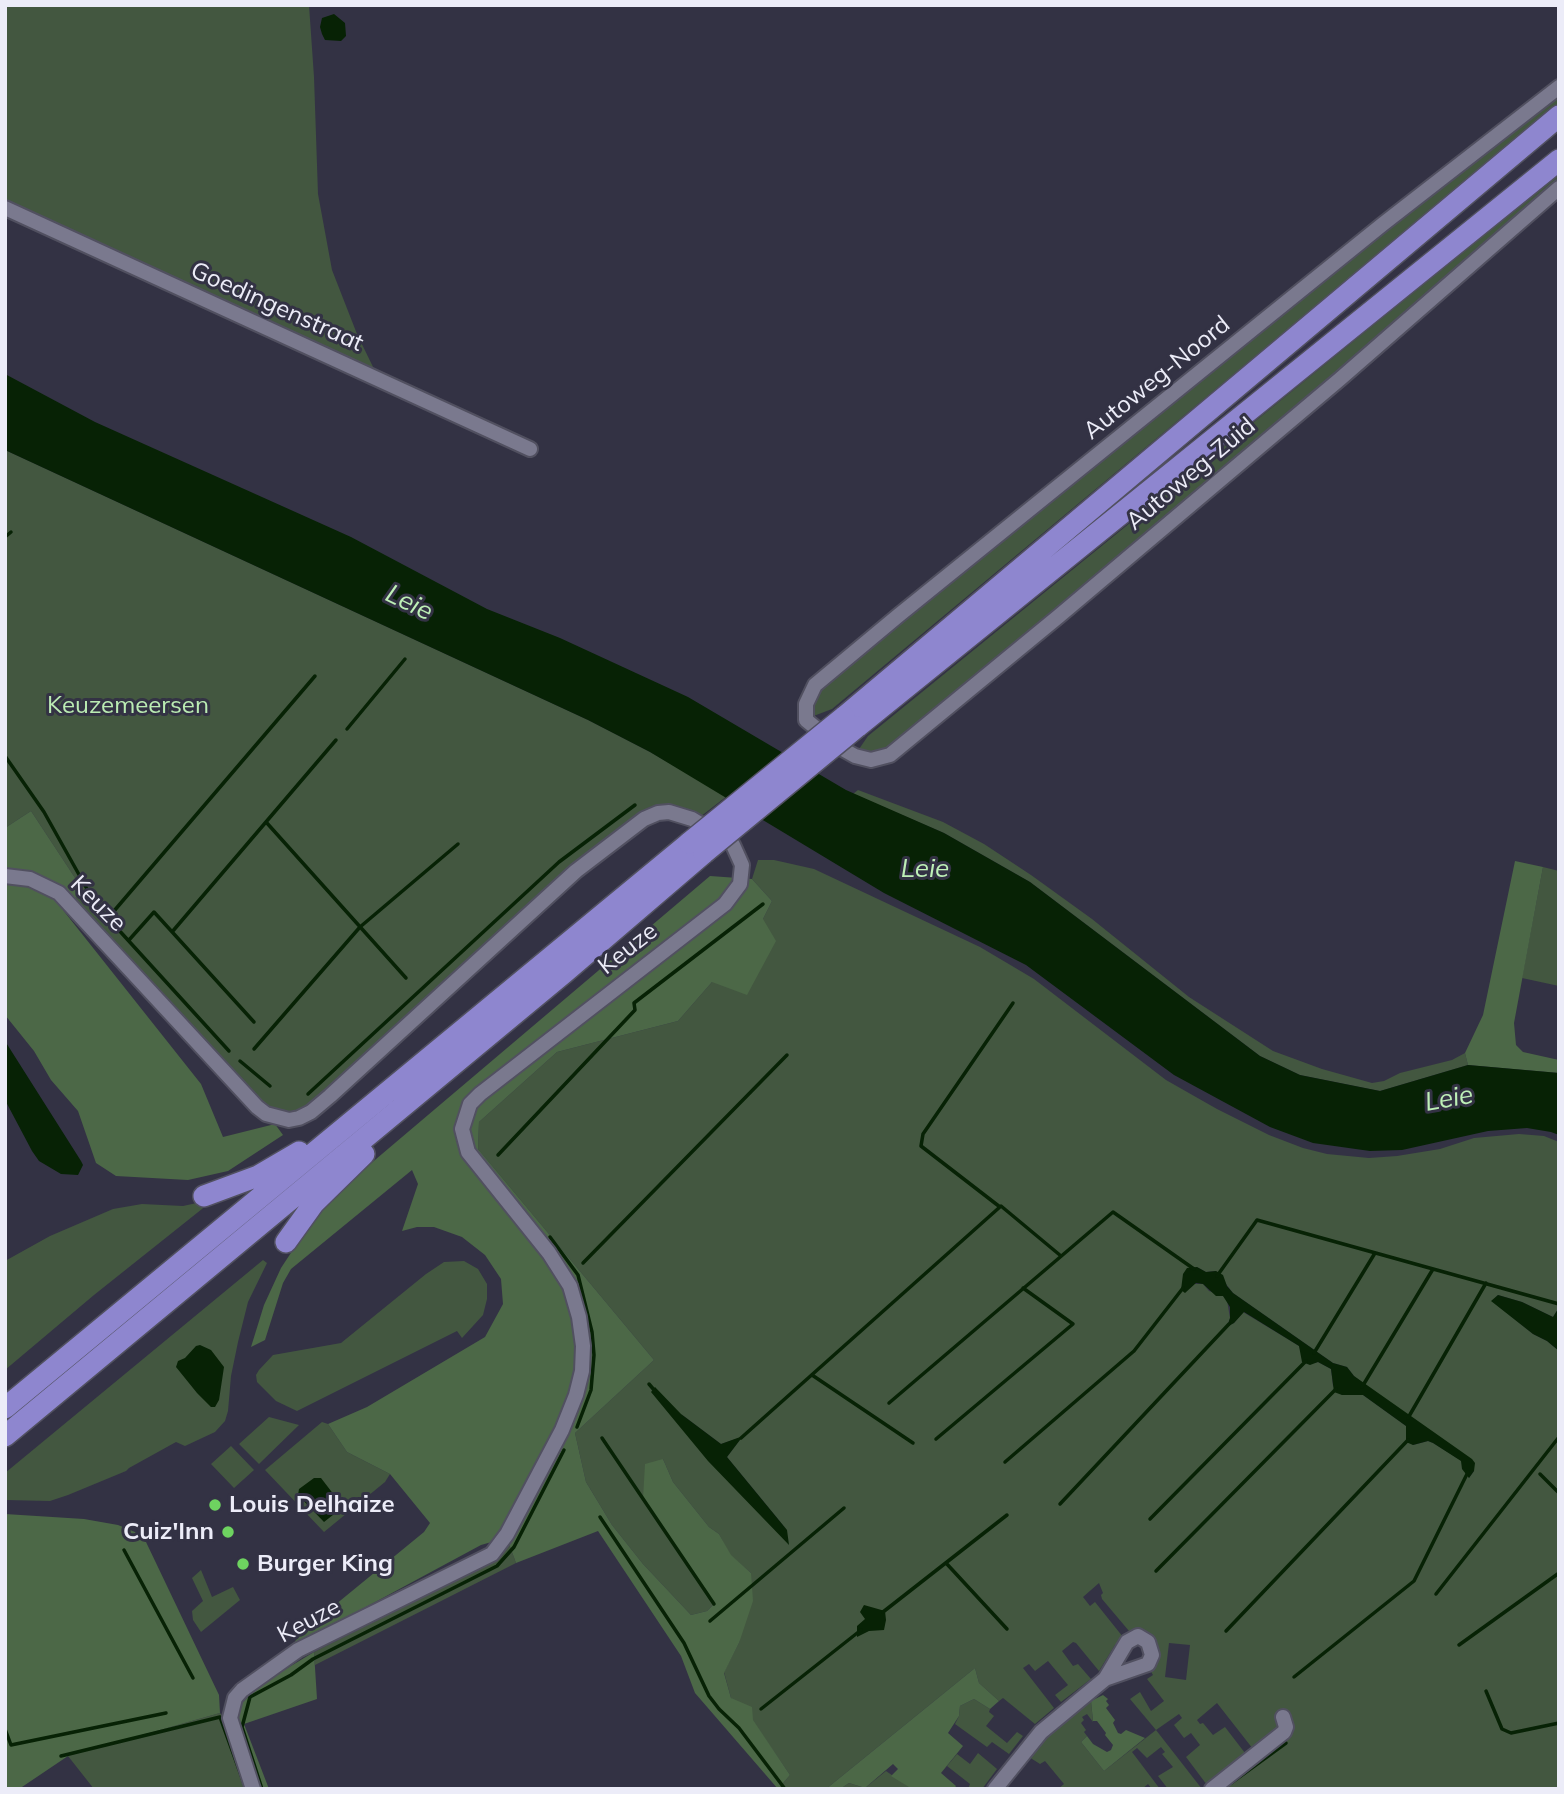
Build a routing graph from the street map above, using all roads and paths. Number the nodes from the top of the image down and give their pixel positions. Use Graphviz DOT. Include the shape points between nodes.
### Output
graph roads {
  1 [pos="1559,87"];
  2 [pos="1559,116"];
  3 [pos="1559,160"];
  4 [pos="1559,188"];
  5 [pos="5,208"];
  6 [pos="530,449"];
  7 [pos="806,719"];
  8 [pos="850,722"];
  9 [pos="697,848"];
  10 [pos="5,876"];
  11 [pos="470,1050"];
  12 [pos="333,1137"];
  13 [pos="204,1196"];
  14 [pos="286,1242"];
  15 [pos="5,1408"];
  16 [pos="5,1436"];
  17 [pos="1105,1679"];
  18 [pos="1283,1717"];
  19 [pos="253,1789"];
  20 [pos="995,1789"];
  21 [pos="1212,1789"];
  1 -- 7 [label="street, Autoweg-Noord" via="815,685 806,704"];
  2 -- 8 [label="highway"];
  3 -- 8 [label="highway"];
  4 -- 7 [label="street, Autoweg-Zuid" via="1238,465 890,755 871,760 855,757"];
  5 -- 6 [label="street, Goedingenstraat"];
  8 -- 9 [label="highway, bridge"];
  9 -- 11 [label="highway"];
  9 -- 12 [label="highway"];
  10 -- 19 [label="street, Keuze" via="30,879 73,905 257,1107 289,1120 311,1112 330,1096 576,871 644,818 669,812 699,822 733,846 742,865 740,884 725,904 470,1104 462,1129 468,1152 570,1286 583,1346 576,1395 556,1442 492,1554 298,1650 235,1698 230,1718"];
  11 -- 14 [label="highway" via="314,1203"];
  11 -- 16 [label="highway"];
  12 -- 13 [label="highway" via="258,1176"];
  12 -- 15 [label="highway"];
  17 -- 20 [label="street" via="1041,1732"];
  18 -- 21 [label="street" via="1284,1732"];
}
